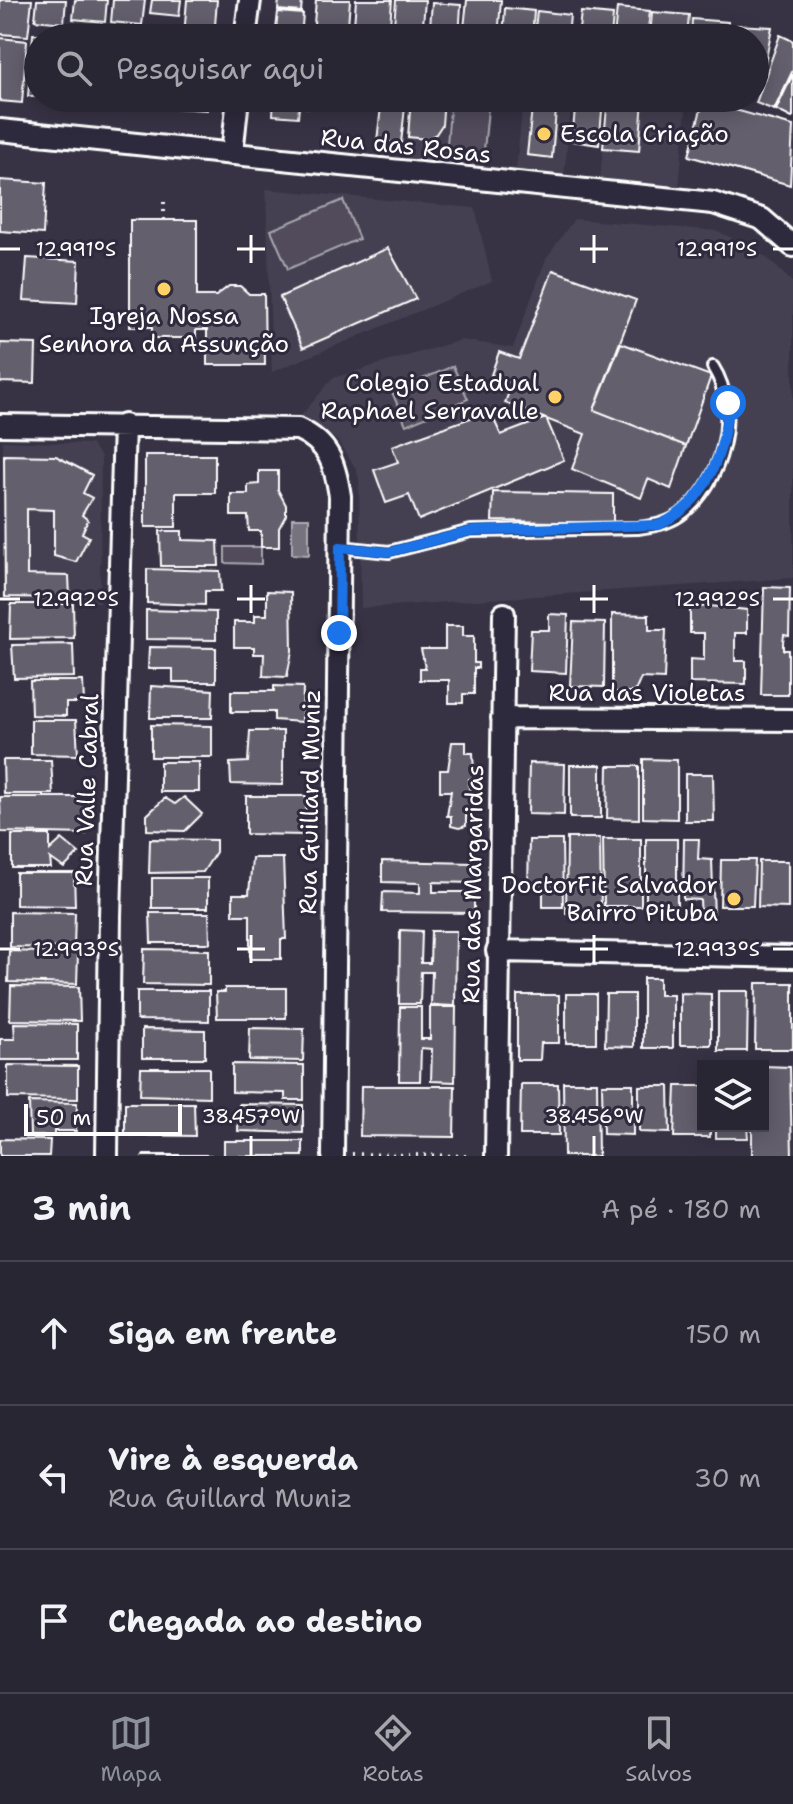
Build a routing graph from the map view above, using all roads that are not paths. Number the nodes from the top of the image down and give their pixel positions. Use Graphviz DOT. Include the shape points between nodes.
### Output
graph roads {
  1 [pos="250,0"];
  2 [pos="247,24"];
  3 [pos="236,112"];
  4 [pos="0,130"];
  5 [pos="232,154"];
  6 [pos="793,246"];
  7 [pos="713,367"];
  8 [pos="0,425"];
  9 [pos="124,425"];
  10 [pos="340,547"];
  11 [pos="504,614"];
  12 [pos="502,718"];
  13 [pos="793,720"];
  14 [pos="497,951"];
  15 [pos="793,957"];
  16 [pos="333,1155"];
  17 [pos="107,1156"];
  18 [pos="496,1156"];
  1 -- 2 [label="street"];
  3 -- 5 [label="street"];
  4 -- 5 [label="street, Rua das Rosas"];
  5 -- 6 [label="street, Rua das Rosas" via="713,203 762,219"];
  7 -- 10 [label="lane" via="728,403 722,447 705,486 679,516 638,528 471,531 389,552"];
  8 -- 9 [label="street, Rua Guillard Muniz"];
  9 -- 10 [label="street, Rua Guillard Muniz" via="298,429 314,436 336,468"];
  9 -- 17 [label="street, Rua Valle Cabral"];
  10 -- 16 [label="street, Rua Guillard Muniz"];
  11 -- 12 [label="street, Rua das Margaridas"];
  12 -- 13 [label="street, Rua das Violetas"];
  12 -- 14 [label="street, Rua das Margaridas"];
  14 -- 15 [label="street"];
  14 -- 18 [label="street, Rua das Margaridas"];
}
